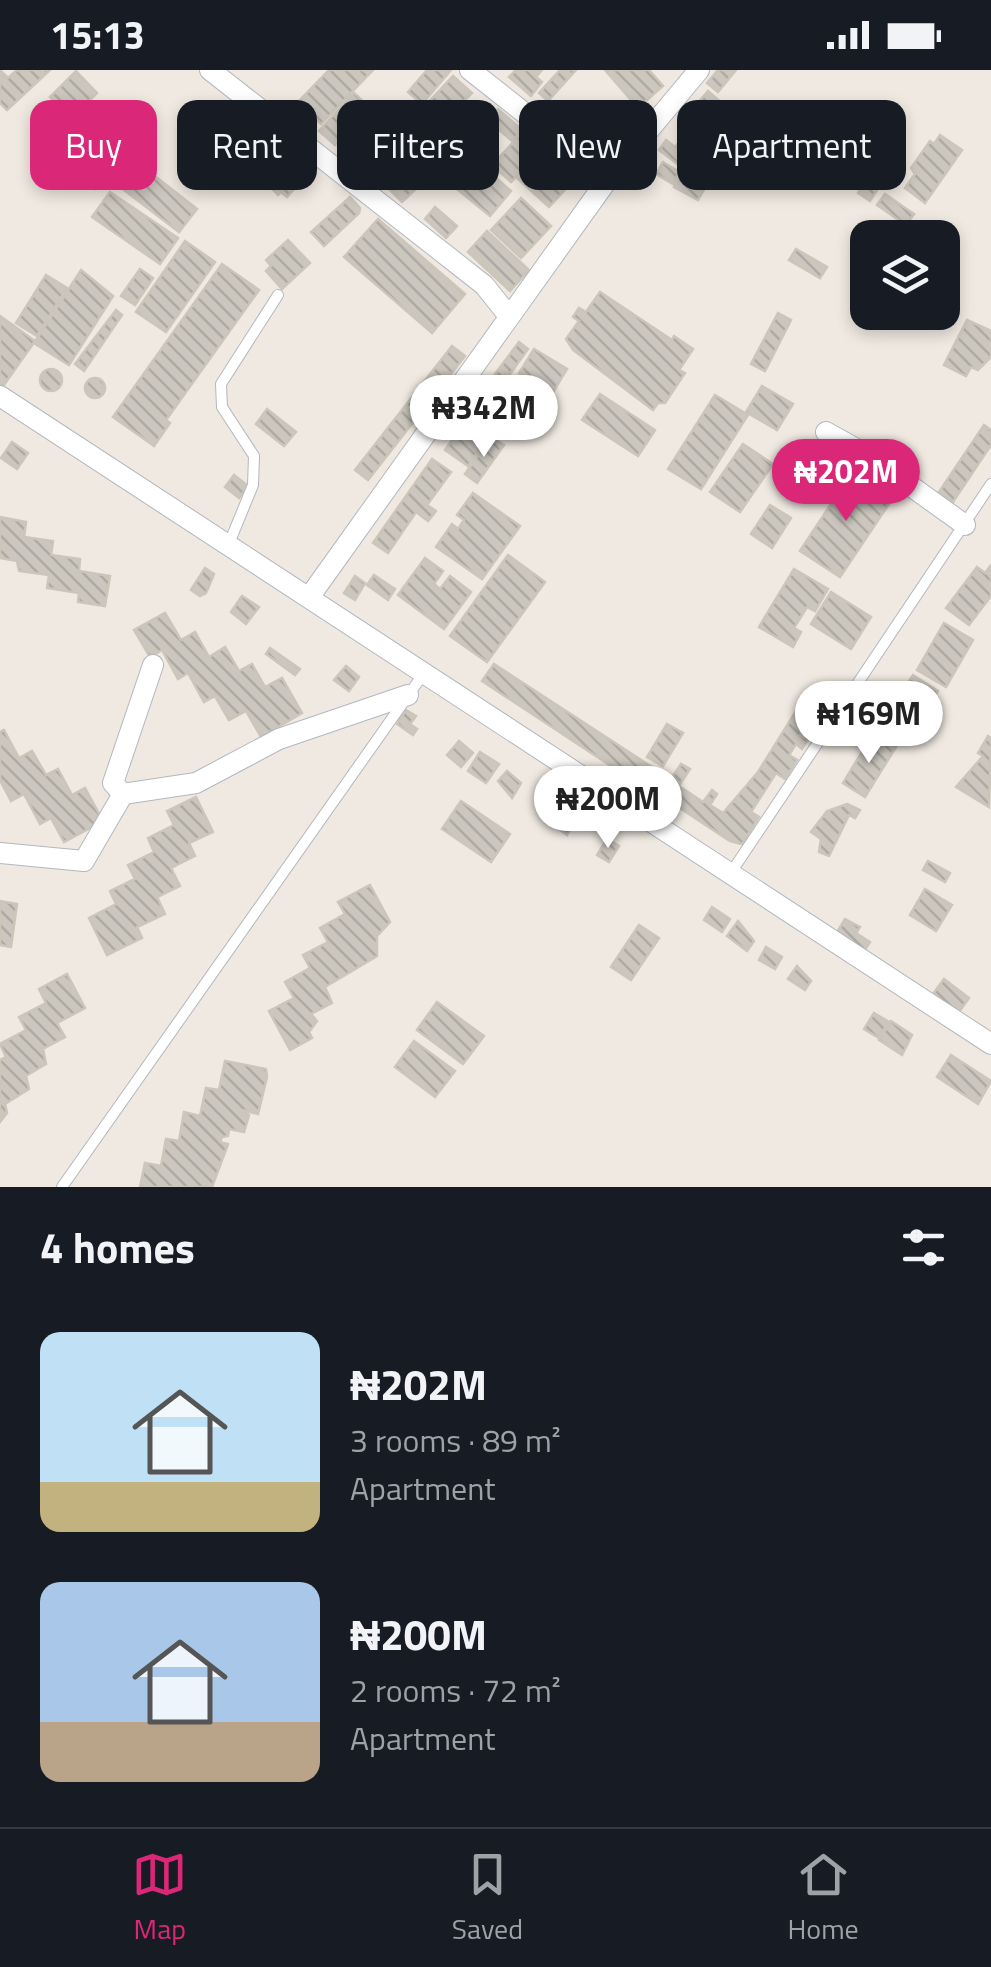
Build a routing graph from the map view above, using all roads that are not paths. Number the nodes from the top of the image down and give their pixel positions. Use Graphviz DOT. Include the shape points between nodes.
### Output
graph roads {
  1 [pos="210,70"];
  2 [pos="470,70"];
  3 [pos="698,70"];
  4 [pos="519,108"];
  5 [pos="657,119"];
  6 [pos="599,190"];
  7 [pos="278,296"];
  8 [pos="508,315"];
  9 [pos="0,396"];
  10 [pos="826,432"];
  11 [pos="991,484"];
  12 [pos="965,525"];
  13 [pos="228,547"];
  14 [pos="310,596"];
  15 [pos="153,665"];
  16 [pos="424,673"];
  17 [pos="408,696"];
  18 [pos="123,794"];
  19 [pos="0,854"];
  20 [pos="730,874"];
  21 [pos="991,1044"];
  22 [pos="62,1187"];
  1 -- 8 [label="street" via="484,285"];
  2 -- 4 [label="street"];
  3 -- 5 [label="street"];
  6 -- 8 [label="street"];
  7 -- 13 [label="lane" via="221,384 222,408 254,456 253,485"];
  8 -- 14 [label="street"];
  9 -- 13 [label="street"];
  10 -- 12 [label="street"];
  11 -- 12 [label="lane"];
  12 -- 20 [label="lane"];
  13 -- 14 [label="street"];
  14 -- 16 [label="street"];
  15 -- 18 [label="street" via="113,783"];
  16 -- 17 [label="lane"];
  16 -- 20 [label="street"];
  17 -- 18 [label="street" via="279,739 196,783"];
  17 -- 22 [label="lane"];
  18 -- 19 [label="street" via="84,861"];
  20 -- 21 [label="street"];
}
